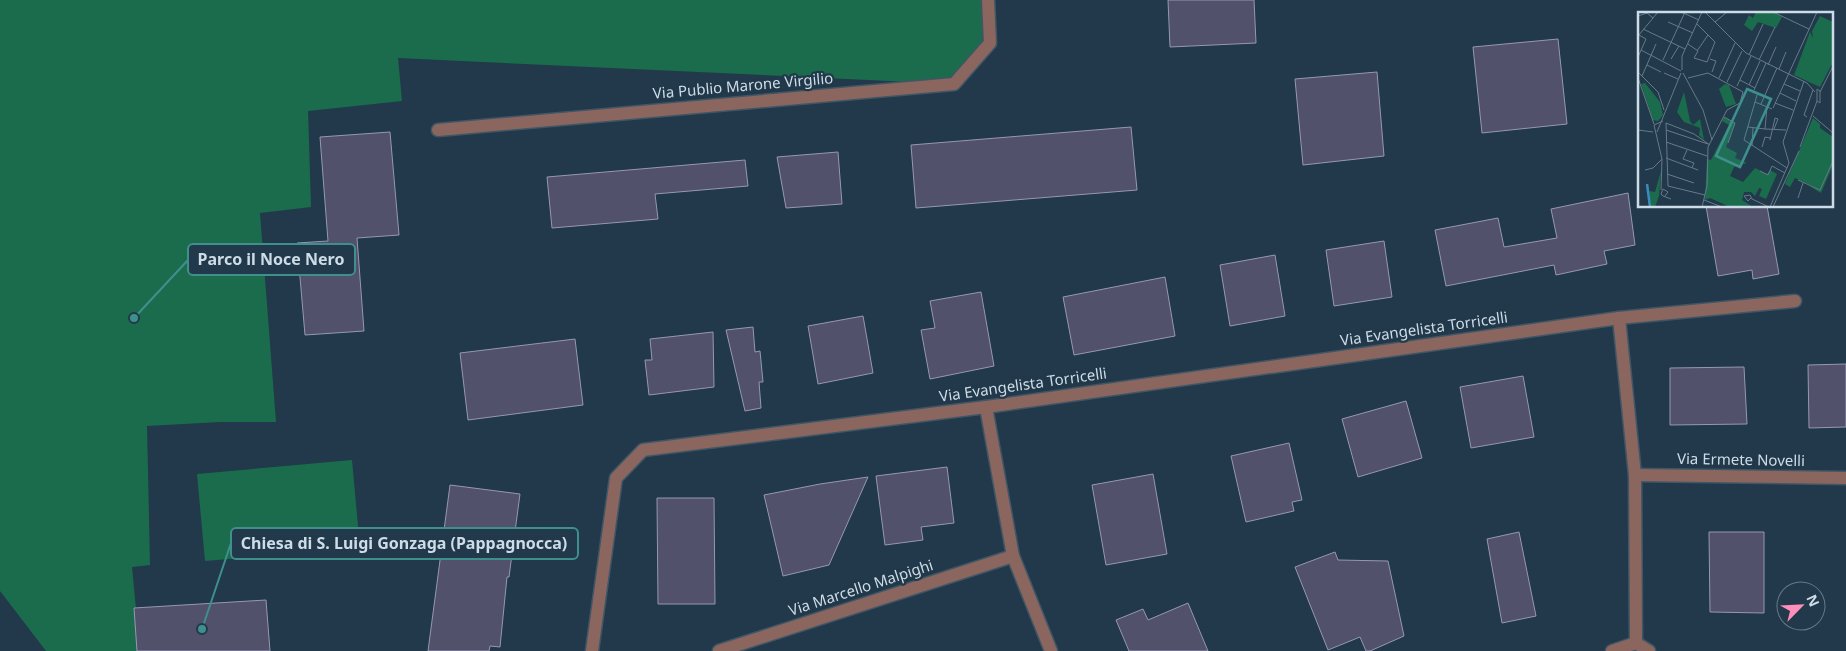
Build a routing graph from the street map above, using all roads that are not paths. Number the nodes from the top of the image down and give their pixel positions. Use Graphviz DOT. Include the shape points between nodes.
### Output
graph roads {
  1 [pos="988,0"];
  2 [pos="438,130"];
  3 [pos="1795,301"];
  4 [pos="1618,318"];
  5 [pos="986,407"];
  6 [pos="1635,475"];
  7 [pos="1846,478"];
  8 [pos="1013,556"];
  9 [pos="1633,647"];
  10 [pos="592,651"];
  11 [pos="719,651"];
  12 [pos="1051,651"];
  13 [pos="1612,651"];
  14 [pos="1649,651"];
  1 -- 2 [label="street, Via Publio Marone Virgilio" via="990,43 954,84"];
  3 -- 4 [label="street, Via Evangelista Torricelli"];
  4 -- 5 [label="street, Via Evangelista Torricelli"];
  4 -- 6 [label="street"];
  5 -- 8 [label="street"];
  5 -- 10 [label="street, Via Evangelista Torricelli" via="643,450 616,478"];
  6 -- 7 [label="street, Via Ermete Novelli"];
  6 -- 9 [label="street"];
  8 -- 11 [label="street, Via Marcello Malpighi"];
  8 -- 12 [label="street"];
  9 -- 13 [label="street"];
  9 -- 14 [label="street"];
}
